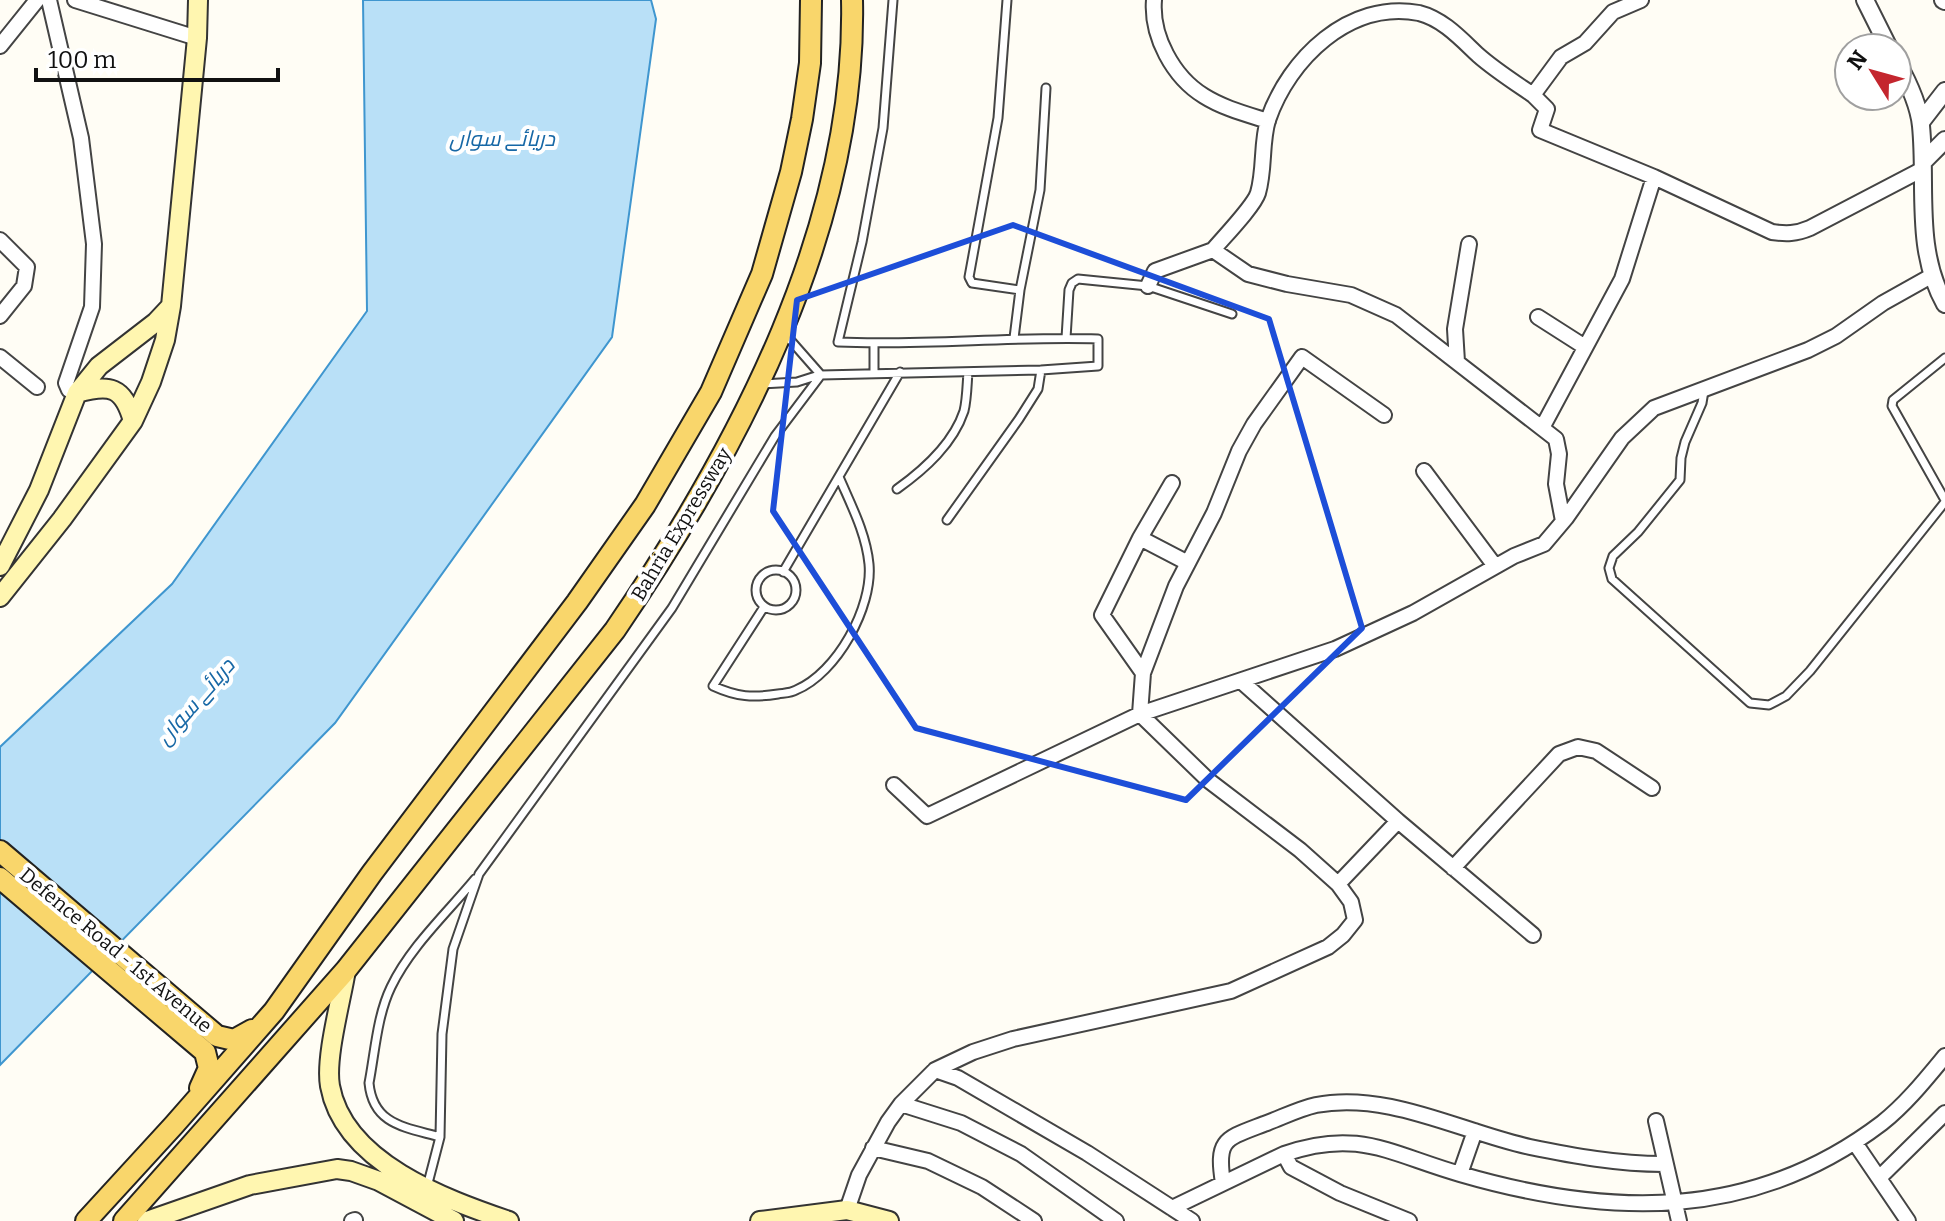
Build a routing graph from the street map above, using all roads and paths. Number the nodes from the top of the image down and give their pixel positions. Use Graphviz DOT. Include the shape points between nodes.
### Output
graph roads {
  1 [pos="37,0"];
  2 [pos="49,0"];
  3 [pos="75,0"];
  4 [pos="198,0"];
  5 [pos="811,0"];
  6 [pos="852,0"];
  7 [pos="893,0"];
  8 [pos="1007,0"];
  9 [pos="1154,0"];
  10 [pos="1641,0"];
  11 [pos="1865,0"];
  12 [pos="1418,6"];
  13 [pos="5,28"];
  14 [pos="1881,32"];
  15 [pos="197,38"];
  16 [pos="0,46"];
  17 [pos="1046,88"];
  18 [pos="1945,91"];
  19 [pos="1533,95"];
  20 [pos="1913,99"];
  21 [pos="1268,121"];
  22 [pos="1921,122"];
  23 [pos="1945,140"];
  24 [pos="1923,166"];
  25 [pos="1654,177"];
  26 [pos="0,240"];
  27 [pos="1469,244"];
  28 [pos="1213,250"];
  29 [pos="1933,275"];
  30 [pos="1148,286"];
  31 [pos="1020,290"];
  32 [pos="1945,304"];
  33 [pos="171,306"];
  34 [pos="1232,314"];
  35 [pos="0,316"];
  36 [pos="1538,317"];
  37 [pos="782,331"];
  38 [pos="1014,338"];
  39 [pos="1066,338"];
  40 [pos="874,343"];
  41 [pos="1585,347"];
  42 [pos="0,357"];
  43 [pos="1945,358"];
  44 [pos="1457,362"];
  45 [pos="1041,370"];
  46 [pos="900,372"];
  47 [pos="968,372"];
  48 [pos="874,373"];
  49 [pos="821,375"];
  50 [pos="759,384"];
  51 [pos="37,387"];
  52 [pos="1704,388"];
  53 [pos="77,393"];
  54 [pos="1384,415"];
  55 [pos="133,421"];
  56 [pos="1542,428"];
  57 [pos="1424,471"];
  58 [pos="839,477"];
  59 [pos="1172,483"];
  60 [pos="897,489"];
  61 [pos="1945,501"];
  62 [pos="947,520"];
  63 [pos="1563,521"];
  64 [pos="1140,538"];
  65 [pos="1188,563"];
  66 [pos="0,566"];
  67 [pos="1495,566"];
  68 [pos="783,572"];
  69 [pos="0,597"];
  70 [pos="764,607"];
  71 [pos="1143,673"];
  72 [pos="1241,681"];
  73 [pos="1140,714"];
  74 [pos="894,785"];
  75 [pos="1652,788"];
  76 [pos="1398,821"];
  77 [pos="0,851"];
  78 [pos="1453,868"];
  79 [pos="479,874"];
  80 [pos="0,878"];
  81 [pos="1338,884"];
  82 [pos="1533,935"];
  83 [pos="346,970"];
  84 [pos="274,1011"];
  85 [pos="211,1044"];
  86 [pos="1945,1056"];
  87 [pos="935,1070"];
  88 [pos="901,1104"];
  89 [pos="1945,1113"];
  90 [pos="1656,1121"];
  91 [pos="174,1125"];
  92 [pos="1475,1131"];
  93 [pos="440,1137"];
  94 [pos="1855,1143"];
  95 [pos="873,1148"];
  96 [pos="1284,1154"];
  97 [pos="1663,1164"];
  98 [pos="1460,1174"];
  99 [pos="1879,1178"];
  100 [pos="1223,1183"];
  101 [pos="427,1187"];
  102 [pos="1674,1206"];
  103 [pos="1172,1208"];
  104 [pos="847,1210"];
  105 [pos="425,1215"];
  106 [pos="86,1221"];
  107 [pos="124,1221"];
  108 [pos="147,1221"];
  109 [pos="454,1221"];
  110 [pos="509,1221"];
  111 [pos="760,1221"];
  112 [pos="889,1221"];
  113 [pos="1034,1221"];
  114 [pos="1116,1221"];
  115 [pos="1192,1221"];
  116 [pos="1409,1221"];
  117 [pos="1679,1221"];
  118 [pos="1908,1221"];
  1 -- 13 [label="street"];
  2 -- 53 [label="street" via="81,138 94,244 92,307 66,383"];
  3 -- 15 [label="street"];
  4 -- 15 [label="main road"];
  5 -- 84 [label="main road, Bahria Expressway" via="810,63 791,172 762,274 711,392 609,558"];
  6 -- 37 [label="main road, Bahria Expressway" via="843,117 832,178"];
  7 -- 40 [label="lane" via="883,128 838,342"];
  8 -- 31 [label="lane" via="998,118 969,277 972,283"];
  9 -- 21 [label="street" via="1162,46 1179,73 1202,95"];
  10 -- 19 [label="street" via="1613,12 1585,43 1561,57"];
  11 -- 14 [label="street"];
  12 -- 19 [label="street"];
  12 -- 21 [label="street" via="1370,12 1326,35 1288,77"];
  13 -- 16 [label="street"];
  15 -- 33 [label="main road"];
  17 -- 31 [label="lane" via="1040,190"];
  18 -- 22 [label="street"];
  19 -- 25 [label="street" via="1547,109 1540,130"];
  20 -- 22 [label="street"];
  21 -- 28 [label="street" via="1258,196"];
  22 -- 24 [label="street"];
  23 -- 24 [label="street"];
  24 -- 25 [label="street" via="1810,228 1785,234"];
  24 -- 29 [label="street" via="1924,232"];
  25 -- 41 [label="street" via="1622,279"];
  26 -- 35 [label="street" via="27,267 24,286"];
  27 -- 44 [label="street" via="1455,329"];
  28 -- 30 [label="street" via="1155,271"];
  28 -- 44 [label="street" via="1248,274 1351,295 1396,315"];
  29 -- 32 [label="street"];
  29 -- 52 [label="street" via="1836,336"];
  30 -- 34 [label="lane"];
  30 -- 39 [label="lane" via="1078,279 1069,290"];
  31 -- 38 [label="lane"];
  33 -- 53 [label="main road" via="99,366"];
  33 -- 55 [label="main road" via="165,340"];
  36 -- 41 [label="street"];
  37 -- 49 [label="lane"];
  37 -- 50 [label="main road, Bahria Expressway"];
  38 -- 39 [label="lane"];
  38 -- 40 [label="lane"];
  39 -- 45 [label="lane" via="1098,339 1098,366"];
  40 -- 48 [label="lane"];
  41 -- 56 [label="street"];
  42 -- 51 [label="street"];
  43 -- 61 [label="lane" via="1892,406"];
  44 -- 56 [label="street"];
  45 -- 47 [label="lane"];
  45 -- 62 [label="lane" via="1038,389"];
  46 -- 47 [label="lane"];
  46 -- 48 [label="lane"];
  46 -- 58 [label="lane"];
  47 -- 60 [label="lane" via="956,429 928,464"];
  48 -- 49 [label="lane"];
  49 -- 50 [label="lane"];
  49 -- 79 [label="lane" via="775,436 672,608"];
  50 -- 83 [label="main road, Bahria Expressway" via="715,468 615,630"];
  52 -- 61 [label="lane" via="1683,450 1680,480 1613,556 1609,568 1612,579 1750,703 1769,705 1786,696"];
  52 -- 63 [label="street" via="1654,408 1632,427"];
  53 -- 55 [label="main road" via="116,391 125,398"];
  53 -- 66 [label="main road" via="39,490"];
  54 -- 65 [label="street" via="1302,357 1239,451"];
  55 -- 69 [label="main road"];
  56 -- 63 [label="street" via="1556,439"];
  57 -- 67 [label="street"];
  58 -- 68 [label="lane"];
  58 -- 70 [label="lane" via="869,565 868,595 853,630 818,676 796,691 750,698 713,686"];
  59 -- 64 [label="street"];
  63 -- 67 [label="street" via="1544,544"];
  64 -- 65 [label="street"];
  64 -- 71 [label="street" via="1102,615"];
  65 -- 71 [label="street"];
  67 -- 72 [label="street" via="1335,649"];
  68 -- 70 [label="lane" via="767,572 758,579 757,599"];
  68 -- 70 [label="lane" via="794,581 792,602 774,611"];
  71 -- 73 [label="street"];
  72 -- 73 [label="street"];
  72 -- 76 [label="street"];
  73 -- 74 [label="street" via="927,816"];
  73 -- 81 [label="street" via="1208,780"];
  75 -- 78 [label="street" via="1596,751 1578,747 1559,754"];
  76 -- 78 [label="street"];
  76 -- 81 [label="street"];
  77 -- 85 [label="main road, Defence Road - 1st Avenue"];
  78 -- 82 [label="street"];
  79 -- 93 [label="lane" via="453,949 442,1034"];
  79 -- 93 [label="lane" via="392,985 369,1083 377,1111 386,1119"];
  80 -- 85 [label="main road, Defence Road - 1st Avenue"];
  81 -- 87 [label="street" via="1351,902 1355,920 1328,947 1231,991 1013,1039"];
  83 -- 101 [label="main road" via="330,1086 346,1127 365,1150"];
  83 -- 107 [label="main road, Bahria Expressway"];
  84 -- 85 [label="main road, Defence Road - 1st Avenue" via="244,1036"];
  84 -- 91 [label="main road"];
  85 -- 91 [label="main road, Defence Road - 1st Avenue" via="204,1082"];
  86 -- 94 [label="street" via="1884,1122"];
  87 -- 88 [label="street"];
  87 -- 103 [label="street" via="958,1078"];
  88 -- 95 [label="street"];
  88 -- 114 [label="street" via="961,1123 1021,1154"];
  89 -- 99 [label="street"];
  90 -- 97 [label="street"];
  91 -- 106 [label="main road"];
  92 -- 97 [label="street" via="1599,1160"];
  92 -- 98 [label="street"];
  92 -- 100 [label="street" via="1382,1106 1313,1105 1228,1140 1219,1159"];
  93 -- 101 [label="lane"];
  94 -- 99 [label="street"];
  94 -- 102 [label="street" via="1772,1185"];
  95 -- 104 [label="street"];
  95 -- 113 [label="street" via="928,1161"];
  96 -- 98 [label="street" via="1344,1142 1370,1145"];
  96 -- 100 [label="street"];
  96 -- 116 [label="street" via="1291,1167"];
  97 -- 102 [label="street"];
  98 -- 102 [label="street" via="1579,1201"];
  99 -- 118 [label="street"];
  100 -- 103 [label="street"];
  101 -- 105 [label="lane"];
  101 -- 110 [label="main road"];
  102 -- 117 [label="street"];
  103 -- 115 [label="street"];
  104 -- 111 [label="main road"];
  104 -- 112 [label="main road"];
  105 -- 108 [label="main road" via="379,1181 337,1169 250,1185"];
  105 -- 109 [label="main road"];
}
